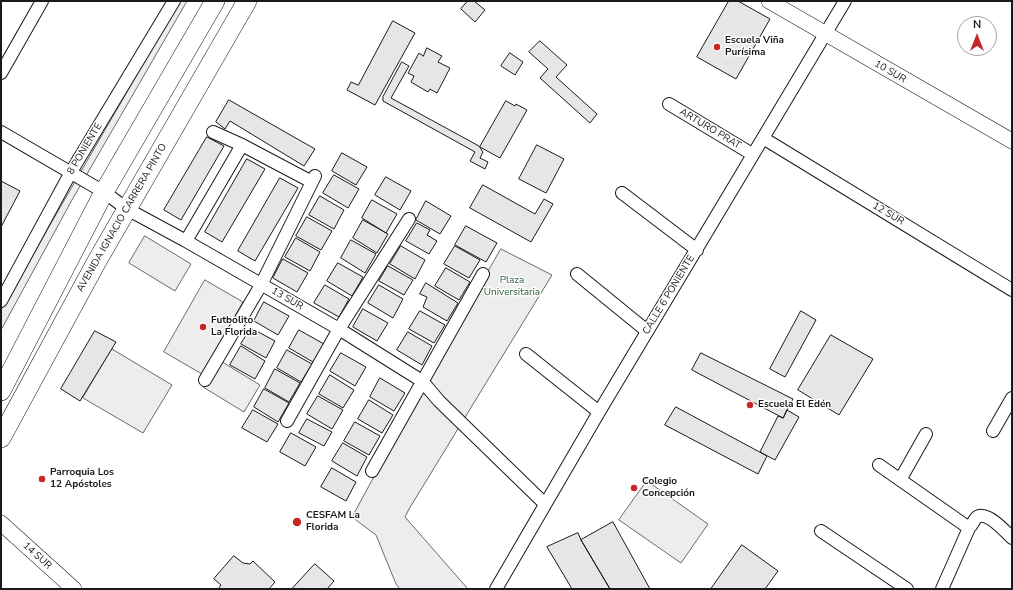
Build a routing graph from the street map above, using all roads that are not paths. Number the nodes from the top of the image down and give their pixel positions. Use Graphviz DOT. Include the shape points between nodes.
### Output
graph roads {
  1 [pos="42,1"];
  2 [pos="174,1"];
  3 [pos="215,1"];
  4 [pos="247,1"];
  5 [pos="769,1"];
  6 [pos="845,1"];
  7 [pos="824,34"];
  8 [pos="1,73"];
  9 [pos="668,104"];
  10 [pos="1,132"];
  11 [pos="213,132"];
  12 [pos="763,138"];
  13 [pos="1012,141"];
  14 [pos="242,145"];
  15 [pos="752,154"];
  16 [pos="71,172"];
  17 [pos="104,192"];
  18 [pos="622,193"];
  19 [pos="126,209"];
  20 [pos="409,219"];
  21 [pos="186,241"];
  22 [pos="697,250"];
  23 [pos="483,274"];
  24 [pos="577,274"];
  25 [pos="261,285"];
  26 [pos="1012,290"];
  27 [pos="1,301"];
  28 [pos="338,329"];
  29 [pos="647,330"];
  30 [pos="526,354"];
  31 [pos="205,380"];
  32 [pos="422,381"];
  33 [pos="1,391"];
  34 [pos="1012,398"];
  35 [pos="598,412"];
  36 [pos="287,421"];
  37 [pos="993,431"];
  38 [pos="926,434"];
  39 [pos="1,438"];
  40 [pos="879,465"];
  41 [pos="372,471"];
  42 [pos="900,480"];
  43 [pos="545,504"];
  44 [pos="1,523"];
  45 [pos="969,528"];
  46 [pos="821,531"];
  47 [pos="1012,538"];
  48 [pos="74,589"];
  49 [pos="496,589"];
  50 [pos="907,589"];
  51 [pos="942,589"];
  1 -- 8 [label="street"];
  2 -- 16 [label="street, 8 PONIENTE"];
  3 -- 17 [label="main road"];
  4 -- 19 [label="main road, AVENIDA IGNACIO CARRERA PINTO"];
  5 -- 7 [label="street, 10 SUR"];
  6 -- 7 [label="street, CALLE 6 PONIENTE"];
  7 -- 12 [label="street, CALLE 6 PONIENTE"];
  7 -- 13 [label="street, 10 SUR"];
  9 -- 15 [label="street, ARTURO PRAT"];
  10 -- 16 [label="street, 13 SUR"];
  11 -- 14 [label="street"];
  12 -- 15 [label="street, CALLE 6 PONIENTE"];
  12 -- 26 [label="street, 12 SUR"];
  14 -- 21 [label="street"];
  14 -- 25 [label="street" via="313,179"];
  15 -- 22 [label="street, CALLE 6 PONIENTE"];
  16 -- 17 [label="street, 13 SUR"];
  16 -- 27 [label="street, 8 PONIENTE"];
  17 -- 19 [label="street, 13 SUR"];
  17 -- 33 [label="main road"];
  18 -- 22 [label="street"];
  19 -- 21 [label="street, 13 SUR"];
  19 -- 39 [label="main road, AVENIDA IGNACIO CARRERA PINTO"];
  20 -- 28 [label="street"];
  21 -- 25 [label="street, 13 SUR"];
  22 -- 29 [label="street, CALLE 6 PONIENTE"];
  23 -- 32 [label="street"];
  24 -- 29 [label="street"];
  25 -- 28 [label="street, 13 SUR"];
  25 -- 31 [label="street"];
  28 -- 32 [label="street, 13 SUR"];
  28 -- 36 [label="street"];
  29 -- 35 [label="street, CALLE 6 PONIENTE"];
  30 -- 35 [label="street"];
  32 -- 41 [label="street"];
  32 -- 43 [label="street, 13 SUR"];
  34 -- 37 [label="street"];
  35 -- 43 [label="street, CALLE 6 PONIENTE"];
  38 -- 42 [label="street"];
  40 -- 42 [label="street"];
  42 -- 45 [label="street"];
  43 -- 49 [label="street, CALLE 6 PONIENTE"];
  44 -- 48 [label="street, 14 SUR"];
  45 -- 47 [label="street" via="975,519 983,515"];
  45 -- 51 [label="street"];
  46 -- 50 [label="street"];
}
